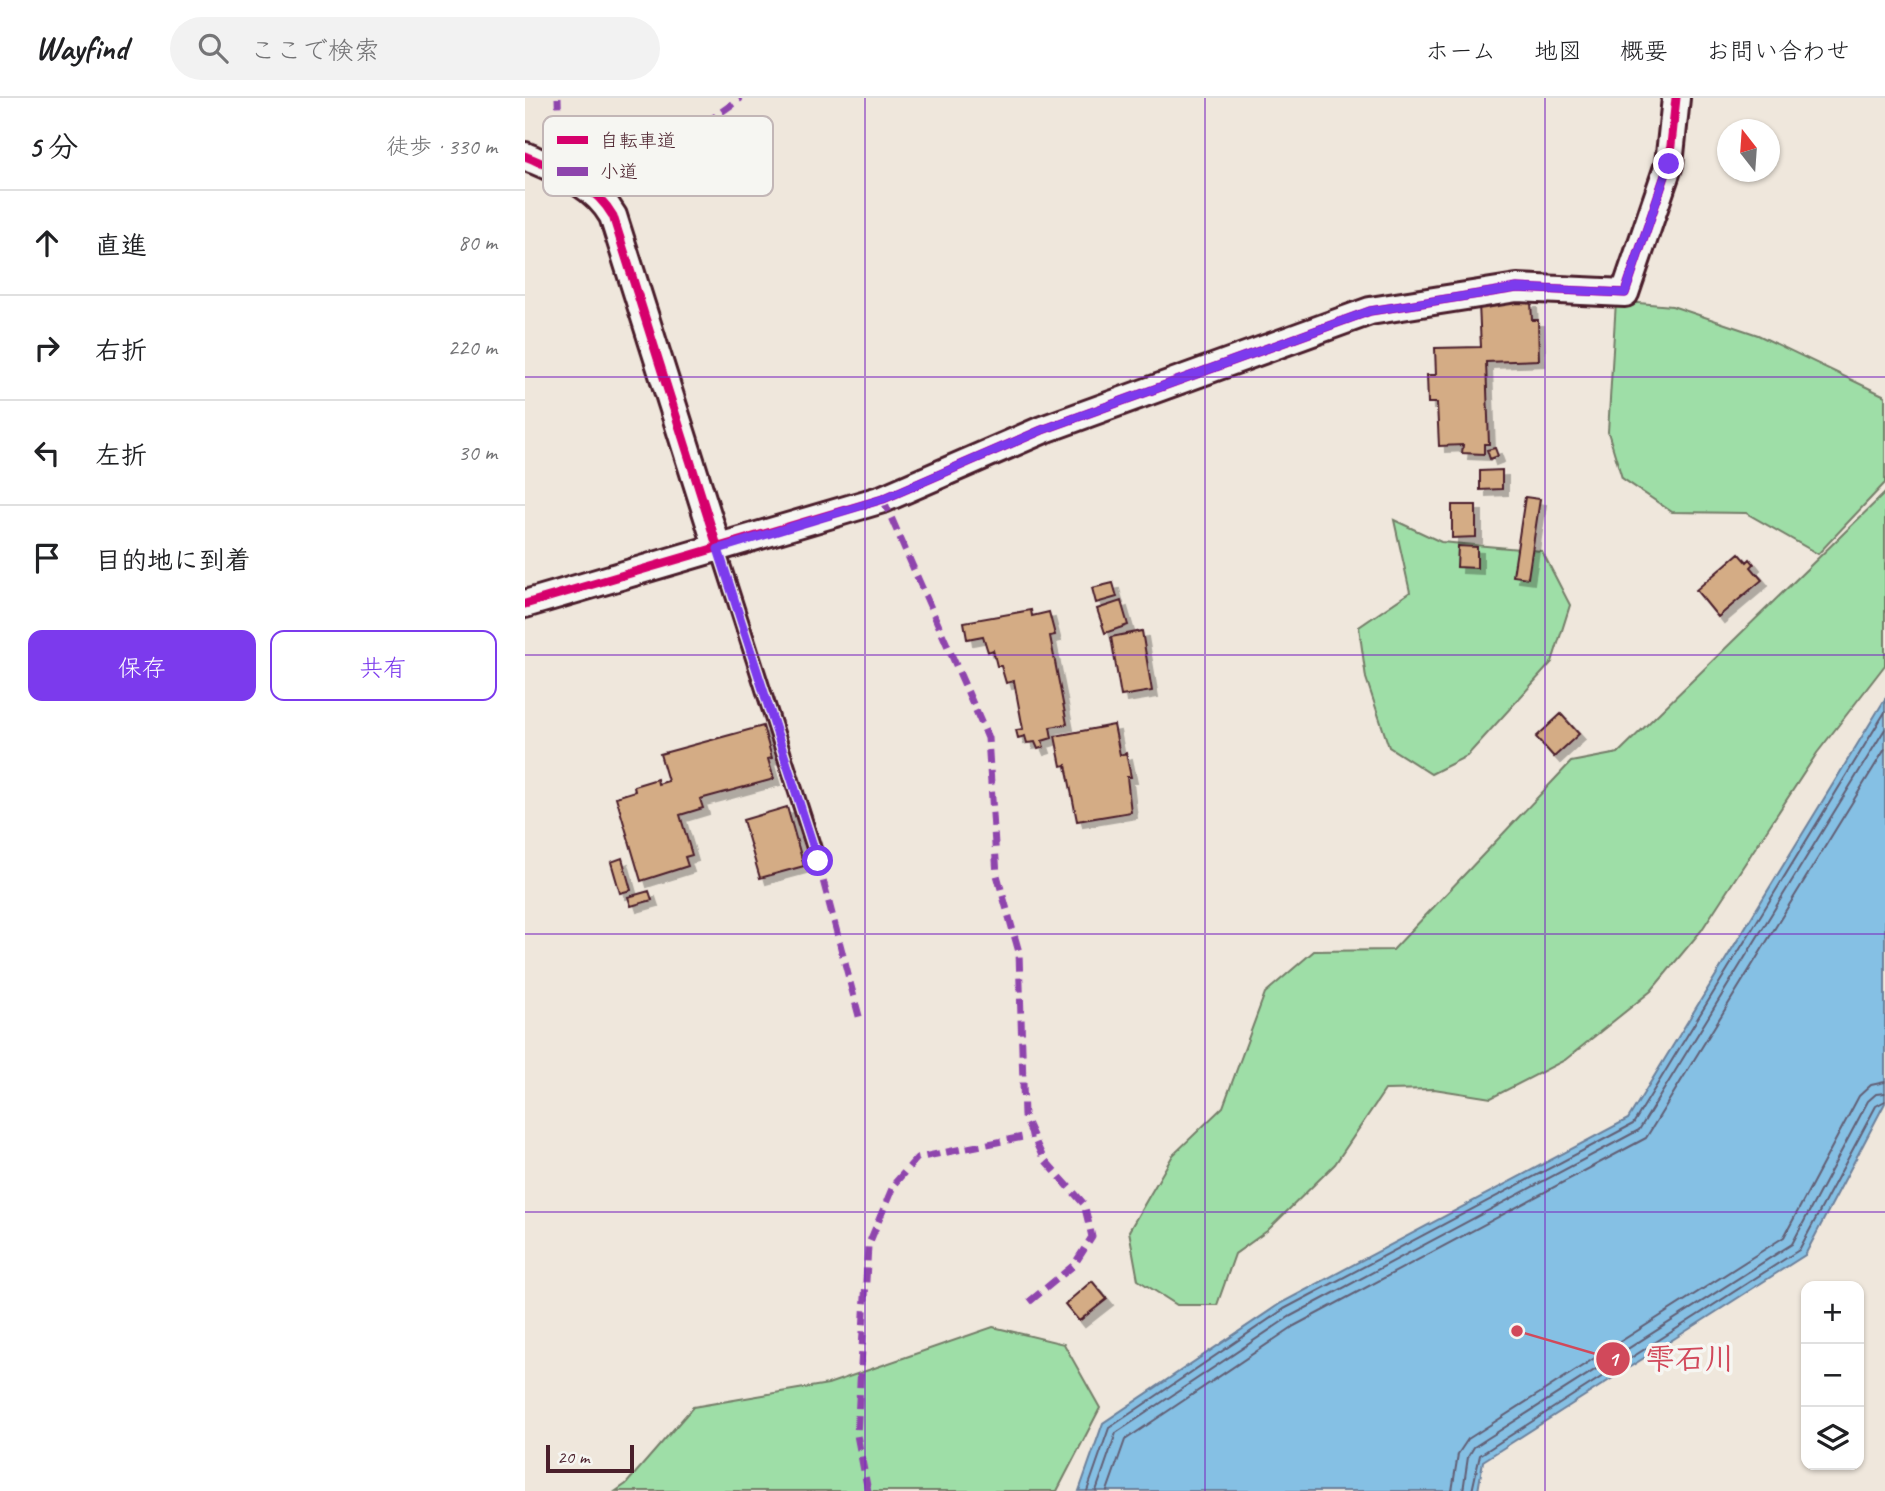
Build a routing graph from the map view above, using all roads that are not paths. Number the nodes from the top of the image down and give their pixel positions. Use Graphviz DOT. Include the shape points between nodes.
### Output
graph roads {
  1 [pos="1676,98"];
  2 [pos="525,156"];
  3 [pos="543,164"];
  4 [pos="600,196"];
  5 [pos="718,549"];
  6 [pos="525,604"];
  7 [pos="818,861"];
  1 -- 5 [label="street" via="1669,164 1625,293 1517,288 1370,311 1042,430 883,499"];
  2 -- 3 [label="street"];
  4 -- 5 [label="street" via="613,216"];
  5 -- 6 [label="street"];
  5 -- 7 [label="lane"];
}
